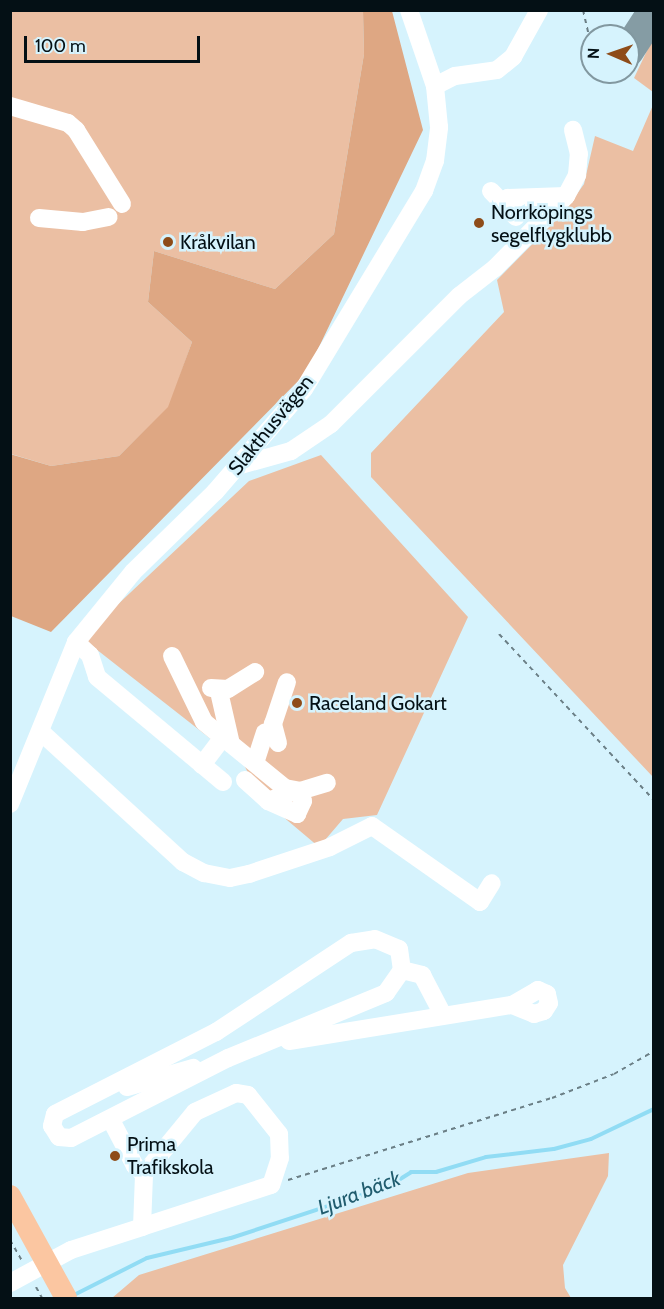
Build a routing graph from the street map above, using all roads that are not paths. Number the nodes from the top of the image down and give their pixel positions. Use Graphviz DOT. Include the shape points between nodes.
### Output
graph roads {
  1 [pos="409,10"];
  2 [pos="539,10"];
  3 [pos="435,86"];
  4 [pos="10,106"];
  5 [pos="573,130"];
  6 [pos="566,196"];
  7 [pos="122,204"];
  8 [pos="109,217"];
  9 [pos="516,217"];
  10 [pos="39,218"];
  11 [pos="237,466"];
  12 [pos="76,642"];
  13 [pos="172,656"];
  14 [pos="255,672"];
  15 [pos="287,682"];
  16 [pos="41,732"];
  17 [pos="223,737"];
  18 [pos="255,763"];
  19 [pos="202,765"];
  20 [pos="245,780"];
  21 [pos="223,782"];
  22 [pos="327,783"];
  23 [pos="296,791"];
  24 [pos="10,804"];
  25 [pos="491,876"];
  26 [pos="402,970"];
  27 [pos="512,1005"];
  28 [pos="443,1016"];
  29 [pos="228,1058"];
  30 [pos="88,1098"];
  31 [pos="111,1120"];
  32 [pos="144,1174"];
  33 [pos="10,1196"];
  34 [pos="10,1215"];
  35 [pos="142,1227"];
  36 [pos="44,1266"];
  37 [pos="10,1283"];
  38 [pos="61,1297"];
  1 -- 3 [label="street, Slakthusvägen"];
  2 -- 3 [label="street" via="513,57 497,70 454,76"];
  3 -- 11 [label="street, Slakthusvägen" via="439,127 435,161 424,191 304,389"];
  4 -- 7 [label="street" via="68,123"];
  5 -- 6 [label="street" via="579,154 577,175"];
  6 -- 9 [label="street" via="496,197"];
  6 -- 11 [label="street" via="331,424 291,451"];
  8 -- 10 [label="street" via="84,222"];
  11 -- 12 [label="street, Slakthusvägen" via="134,572"];
  12 -- 16 [label="street, Slakthusvägen"];
  12 -- 19 [label="street" via="90,655 97,677"];
  13 -- 17 [label="street" via="198,712"];
  14 -- 17 [label="street" via="228,689 223,701"];
  15 -- 18 [label="street" via="271,738"];
  16 -- 24 [label="street, Slakthusvägen"];
  16 -- 25 [label="street" via="183,862 204,873 230,878 249,874 330,847 372,826 480,902"];
  17 -- 18 [label="street"];
  17 -- 19 [label="street"];
  18 -- 23 [label="street"];
  19 -- 21 [label="street"];
  20 -- 23 [label="street" via="268,801"];
  22 -- 23 [label="street"];
  26 -- 28 [label="street" via="422,975"];
  26 -- 29 [label="street" via="386,993 370,1002"];
  26 -- 30 [label="street" via="399,950 375,939 351,943 216,1032"];
  27 -- 28 [label="street"];
  28 -- 29 [label="street" via="293,1040"];
  29 -- 30 [label="street"];
  29 -- 31 [label="street"];
  30 -- 31 [label="street" via="56,1114 52,1126 59,1137 71,1138"];
  31 -- 32 [label="street" via="135,1166"];
  32 -- 35 [label="street"];
  32 -- 35 [label="street" via="195,1112 236,1093 248,1095 279,1134 280,1158 271,1185"];
  33 -- 36 [label="main road"];
  34 -- 36 [label="main road"];
  35 -- 36 [label="street" via="89,1243"];
  36 -- 37 [label="street"];
  36 -- 38 [label="main road"];
}
